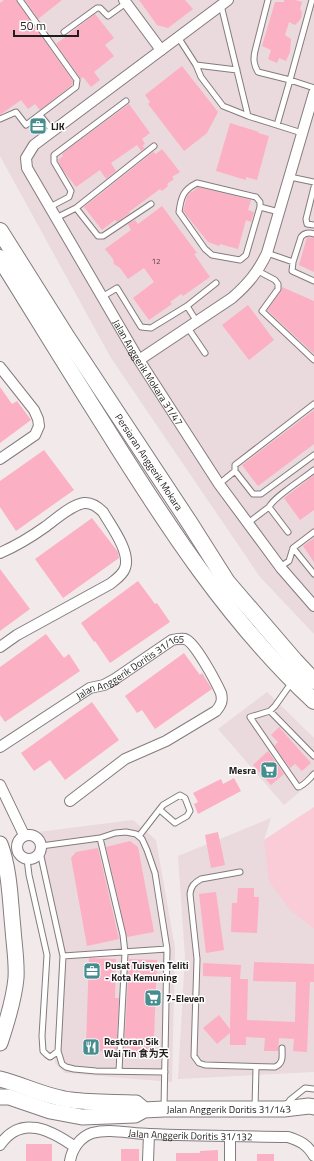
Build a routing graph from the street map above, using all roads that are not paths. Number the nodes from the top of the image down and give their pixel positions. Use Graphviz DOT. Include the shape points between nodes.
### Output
graph roads {
  1 [pos="20,0"];
  2 [pos="268,0"];
  3 [pos="312,0"];
  4 [pos="125,2"];
  5 [pos="224,2"];
  6 [pos="64,32"];
  7 [pos="178,37"];
  8 [pos="161,50"];
  9 [pos="196,64"];
  10 [pos="237,70"];
  11 [pos="290,80"];
  12 [pos="314,88"];
  13 [pos="314,93"];
  14 [pos="126,101"];
  15 [pos="40,115"];
  16 [pos="248,116"];
  17 [pos="0,119"];
  18 [pos="277,125"];
  19 [pos="52,130"];
  20 [pos="302,133"];
  21 [pos="154,146"];
  22 [pos="290,177"];
  23 [pos="314,182"];
  24 [pos="314,187"];
  25 [pos="151,204"];
  26 [pos="50,207"];
  27 [pos="260,207"];
  28 [pos="76,208"];
  29 [pos="279,212"];
  30 [pos="56,218"];
  31 [pos="314,225"];
  32 [pos="0,231"];
  33 [pos="314,234"];
  34 [pos="267,253"];
  35 [pos="0,258"];
  36 [pos="293,262"];
  37 [pos="258,271"];
  38 [pos="314,281"];
  39 [pos="216,283"];
  40 [pos="102,297"];
  41 [pos="187,306"];
  42 [pos="197,322"];
  43 [pos="188,328"];
  44 [pos="205,353"];
  45 [pos="139,360"];
  46 [pos="314,360"];
  47 [pos="0,367"];
  48 [pos="314,404"];
  49 [pos="314,455"];
  50 [pos="0,458"];
  51 [pos="235,470"];
  52 [pos="314,470"];
  53 [pos="219,484"];
  54 [pos="269,507"];
  55 [pos="248,523"];
  56 [pos="288,532"];
  57 [pos="314,532"];
  58 [pos="293,548"];
  59 [pos="0,553"];
  60 [pos="280,567"];
  61 [pos="314,574"];
  62 [pos="314,606"];
  63 [pos="0,646"];
  64 [pos="293,681"];
  65 [pos="314,681"];
  66 [pos="314,701"];
  67 [pos="270,711"];
  68 [pos="0,747"];
  69 [pos="314,756"];
  70 [pos="314,774"];
  71 [pos="0,785"];
  72 [pos="70,801"];
  73 [pos="160,810"];
  74 [pos="24,835"];
  75 [pos="139,836"];
  76 [pos="100,838"];
  77 [pos="8,849"];
  78 [pos="40,849"];
  79 [pos="27,859"];
  80 [pos="240,872"];
  81 [pos="166,949"];
  82 [pos="125,953"];
  83 [pos="63,956"];
  84 [pos="0,1043"];
  85 [pos="282,1048"];
  86 [pos="58,1051"];
  87 [pos="256,1067"];
  88 [pos="119,1071"];
  89 [pos="165,1072"];
  90 [pos="0,1079"];
  91 [pos="314,1089"];
  92 [pos="0,1097"];
  93 [pos="314,1107"];
  94 [pos="255,1108"];
  95 [pos="164,1109"];
  96 [pos="284,1109"];
  97 [pos="144,1110"];
  98 [pos="149,1134"];
  99 [pos="230,1136"];
  100 [pos="0,1145"];
  101 [pos="75,1147"];
  102 [pos="311,1152"];
  103 [pos="70,1161"];
  104 [pos="148,1161"];
  105 [pos="230,1161"];
  1 -- 15 [label="lane" via="77,80 76,86"];
  2 -- 11 [label="lane" via="253,60 258,72"];
  3 -- 11 [label="lane"];
  4 -- 6 [label="lane" via="108,16 97,8"];
  4 -- 8 [label="street"];
  5 -- 7 [label="street, Jalan Anggerik Mokara 31/47"];
  5 -- 10 [label="lane"];
  7 -- 8 [label="street, Jalan Anggerik Mokara 31/47"];
  7 -- 9 [label="lane"];
  8 -- 19 [label="street, Jalan Anggerik Mokara 31/47"];
  9 -- 10 [label="lane"];
  9 -- 16 [label="lane" via="201,77 223,106"];
  10 -- 16 [label="lane"];
  11 -- 12 [label="lane"];
  11 -- 18 [label="lane"];
  13 -- 20 [label="street"];
  14 -- 26 [label="lane" via="54,155 54,162 71,191 69,197"];
  15 -- 17 [label="lane" via="26,125 16,112"];
  15 -- 19 [label="lane"];
  16 -- 18 [label="lane"];
  18 -- 20 [label="lane"];
  19 -- 26 [label="street, Jalan Anggerik Mokara 31/47" via="34,145 26,158 27,168"];
  20 -- 22 [label="street"];
  21 -- 28 [label="lane"];
  22 -- 23 [label="lane"];
  22 -- 29 [label="street"];
  24 -- 31 [label="lane" via="306,219 307,224"];
  25 -- 28 [label="lane" via="103,236 98,236"];
  26 -- 30 [label="street, Jalan Anggerik Mokara 31/47"];
  27 -- 27 [label="lane" via="246,255 240,260 212,255 179,212 181,198 197,183 256,197"];
  27 -- 29 [label="lane"];
  28 -- 30 [label="lane"];
  29 -- 34 [label="street"];
  30 -- 40 [label="street, Jalan Anggerik Mokara 31/47"];
  32 -- 65 [label="main road, Persiaran Anggerik Mokara" via="226,582"];
  33 -- 36 [label="lane" via="303,234"];
  34 -- 36 [label="lane"];
  34 -- 37 [label="street"];
  35 -- 64 [label="main road, Persiaran Anggerik Mokara" via="176,537 255,640"];
  36 -- 38 [label="lane" via="292,271"];
  37 -- 42 [label="street" via="243,289"];
  37 -- 46 [label="lane" via="278,284 278,289 262,310"];
  39 -- 41 [label="lane"];
  40 -- 41 [label="lane" via="117,288 141,326 151,328"];
  40 -- 45 [label="street, Jalan Anggerik Mokara 31/47"];
  41 -- 42 [label="lane"];
  42 -- 43 [label="street"];
  43 -- 44 [label="lane"];
  43 -- 45 [label="street"];
  45 -- 53 [label="street, Jalan Anggerik Mokara 31/47"];
  47 -- 50 [label="street" via="34,410 39,426 35,435"];
  48 -- 51 [label="lane" via="235,465"];
  49 -- 51 [label="lane" via="262,494 253,494"];
  51 -- 53 [label="lane"];
  52 -- 54 [label="lane"];
  53 -- 55 [label="street, Jalan Anggerik Mokara 31/47"];
  54 -- 55 [label="lane"];
  54 -- 56 [label="lane"];
  55 -- 60 [label="street, Jalan Anggerik Mokara 31/47"];
  57 -- 58 [label="lane"];
  58 -- 60 [label="lane" via="289,561"];
  58 -- 61 [label="lane"];
  59 -- 63 [label="street" via="14,547 74,506 91,503 99,508 115,532 126,558 125,569 110,584"];
  60 -- 62 [label="street, Jalan Anggerik Mokara 31/47"];
  64 -- 66 [label="main road, Persiaran Anggerik Mokara"];
  64 -- 67 [label="lane"];
  67 -- 69 [label="lane"];
  67 -- 70 [label="lane" via="250,717 296,785 300,787"];
  68 -- 72 [label="street, Jalan Anggerik Doritis 31/165" via="90,688 115,679 172,640 186,639 191,643 221,693 221,703 216,711 166,741 125,759"];
  71 -- 74 [label="street"];
  73 -- 73 [label="lane" via="180,795 185,798 190,811 187,816 175,823"];
  73 -- 75 [label="lane"];
  74 -- 77 [label="street"];
  74 -- 78 [label="street" via="34,836 39,840"];
  75 -- 76 [label="lane" via="126,832"];
  75 -- 81 [label="lane" via="155,873"];
  76 -- 78 [label="lane"];
  76 -- 82 [label="lane"];
  77 -- 79 [label="street"];
  77 -- 84 [label="street" via="16,977 10,1012"];
  78 -- 79 [label="street" via="36,856"];
  78 -- 83 [label="lane"];
  79 -- 86 [label="lane" via="46,955 43,1050 50,1057"];
  80 -- 87 [label="lane" via="201,879 191,887 197,959 194,1056 199,1063 205,1065"];
  81 -- 82 [label="lane"];
  81 -- 89 [label="lane"];
  82 -- 83 [label="lane"];
  82 -- 88 [label="lane"];
  83 -- 86 [label="lane"];
  85 -- 87 [label="lane" via="280,1065"];
  86 -- 88 [label="lane" via="62,1064 74,1069"];
  87 -- 94 [label="lane"];
  88 -- 89 [label="lane"];
  89 -- 95 [label="lane"];
  90 -- 97 [label="street, Jalan Anggerik Doritis 31/143" via="71,1100 136,1103"];
  91 -- 96 [label="lane" via="305,1088 290,1100"];
  92 -- 97 [label="street, Jalan Anggerik Doritis 31/143" via="9,1097 50,1111 82,1116 135,1115"];
  93 -- 96 [label="street, Jalan Anggerik Doritis 31/143"];
  94 -- 95 [label="street, Jalan Anggerik Doritis 31/143"];
  94 -- 96 [label="street, Jalan Anggerik Doritis 31/143"];
  95 -- 97 [label="street, Jalan Anggerik Doritis 31/143"];
  98 -- 99 [label="street, Jalan Anggerik Doritis 31/132"];
  98 -- 101 [label="street, Jalan Anggerik Doritis 31/132" via="106,1131 81,1139"];
  98 -- 104 [label="street"];
  99 -- 102 [label="street, Jalan Anggerik Doritis 31/132" via="288,1137 298,1141"];
  99 -- 105 [label="street"];
  100 -- 101 [label="street" via="10,1133 29,1127 48,1131"];
  101 -- 103 [label="street"];
}
